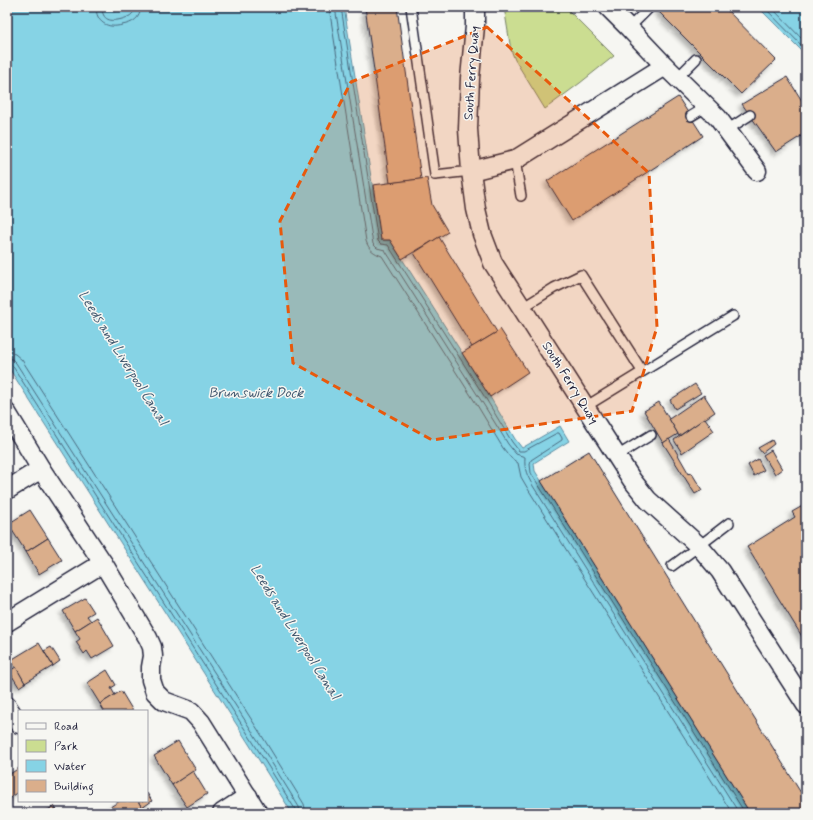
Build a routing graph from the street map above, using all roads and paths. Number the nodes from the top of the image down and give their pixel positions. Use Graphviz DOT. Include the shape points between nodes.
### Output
graph roads {
  1 [pos="411,7"];
  2 [pos="475,7"];
  3 [pos="608,7"];
  4 [pos="650,7"];
  5 [pos="629,28"];
  6 [pos="696,59"];
  7 [pos="671,72"];
  8 [pos="706,107"];
  9 [pos="750,115"];
  10 [pos="691,116"];
  11 [pos="727,130"];
  12 [pos="515,160"];
  13 [pos="471,171"];
  14 [pos="757,171"];
  15 [pos="521,196"];
  16 [pos="522,308"];
  17 [pos="733,316"];
  18 [pos="642,371"];
  19 [pos="585,407"];
  20 [pos="7,413"];
  21 [pos="650,436"];
  22 [pos="617,456"];
  23 [pos="41,468"];
  24 [pos="7,490"];
  25 [pos="729,523"];
  26 [pos="700,546"];
  27 [pos="103,563"];
  28 [pos="672,566"];
  29 [pos="7,622"];
  30 [pos="806,705"];
  31 [pos="7,706"];
  32 [pos="18,722"];
  33 [pos="248,796"];
  34 [pos="222,813"];
  35 [pos="258,813"];
  1 -- 13 [label="lane" via="435,175"];
  2 -- 13 [label="street, South Ferry Quay" via="468,129"];
  3 -- 5 [label="street"];
  4 -- 5 [label="lane"];
  5 -- 7 [label="street"];
  6 -- 7 [label="lane"];
  7 -- 8 [label="street"];
  7 -- 12 [label="street"];
  8 -- 10 [label="lane"];
  8 -- 11 [label="street"];
  9 -- 11 [label="lane"];
  11 -- 14 [label="street"];
  12 -- 13 [label="street"];
  12 -- 15 [label="lane"];
  13 -- 16 [label="street, South Ferry Quay" via="476,209 493,264"];
  16 -- 18 [label="lane" via="581,275"];
  16 -- 19 [label="street, South Ferry Quay"];
  17 -- 18 [label="lane"];
  18 -- 19 [label="lane"];
  19 -- 22 [label="street, South Ferry Quay"];
  20 -- 23 [label="street"];
  21 -- 22 [label="lane"];
  22 -- 26 [label="street, South Ferry Quay" via="648,500"];
  23 -- 24 [label="street"];
  23 -- 27 [label="street"];
  25 -- 26 [label="lane"];
  26 -- 28 [label="lane"];
  26 -- 30 [label="street, South Ferry Quay" via="724,576"];
  27 -- 29 [label="street"];
  27 -- 33 [label="street" via="152,647 151,680 155,692 164,701 191,711 201,722"];
  31 -- 32 [label="street"];
  33 -- 34 [label="street"];
  33 -- 35 [label="street"];
}
